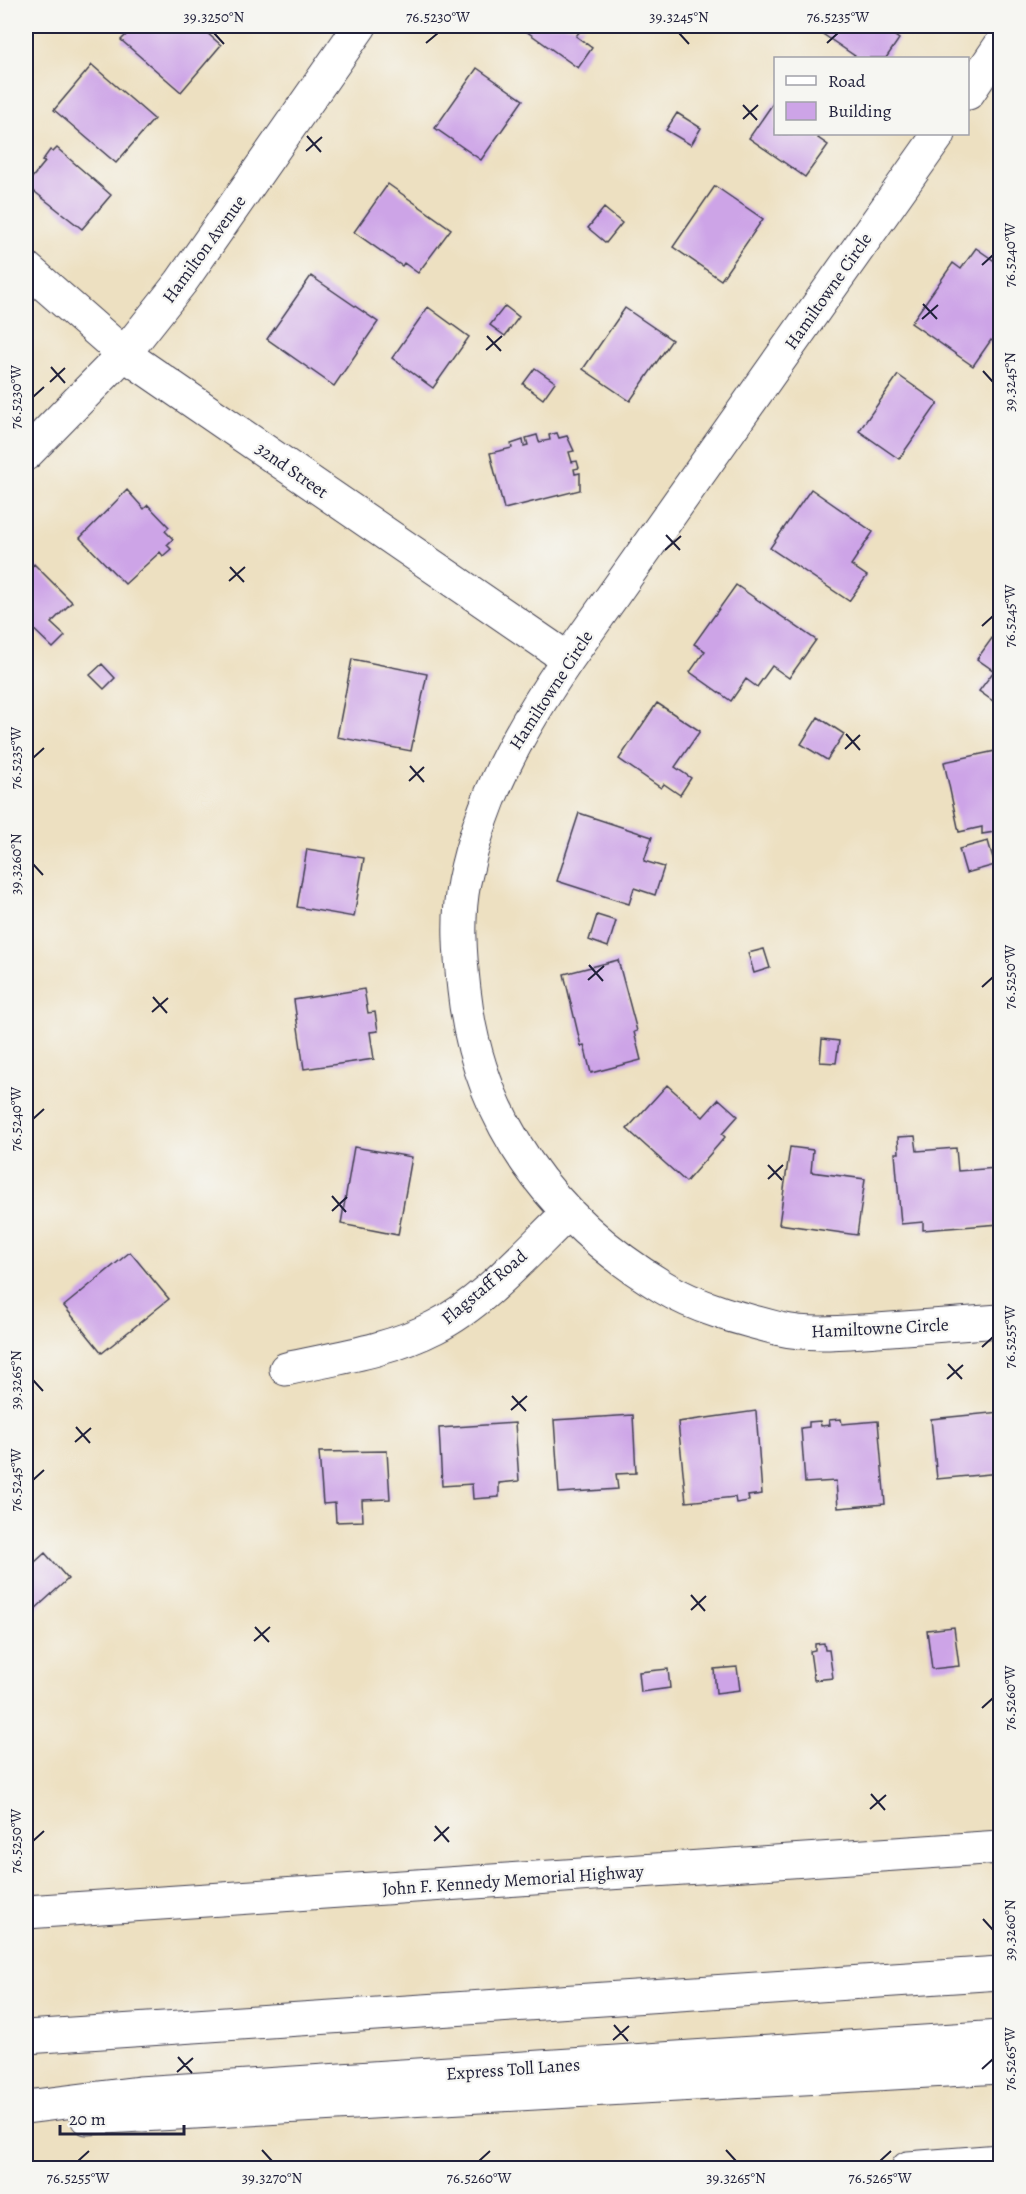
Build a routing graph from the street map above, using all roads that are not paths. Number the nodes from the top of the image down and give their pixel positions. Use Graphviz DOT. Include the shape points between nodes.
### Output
graph roads {
  1 [pos="360,26"];
  2 [pos="1000,46"];
  3 [pos="969,92"];
  4 [pos="938,135"];
  5 [pos="26,268"];
  6 [pos="124,354"];
  7 [pos="26,454"];
  8 [pos="568,660"];
  9 [pos="567,1214"];
  10 [pos="1000,1321"];
  11 [pos="286,1369"];
  12 [pos="1000,1847"];
  13 [pos="26,1912"];
  14 [pos="1000,1973"];
  15 [pos="26,2037"];
  16 [pos="1000,2037"];
  17 [pos="1000,2067"];
  18 [pos="26,2108"];
  19 [pos="26,2120"];
  20 [pos="1000,2161"];
  21 [pos="908,2169"];
  1 -- 6 [label="main road, Hamilton Avenue" via="209,245"];
  2 -- 3 [label="main road"];
  4 -- 8 [label="main road, Hamiltowne Circle"];
  5 -- 6 [label="main road, 32nd Street"];
  6 -- 7 [label="main road, Hamilton Avenue"];
  6 -- 8 [label="main road, 32nd Street"];
  8 -- 9 [label="main road, Hamiltowne Circle" via="532,712 491,790 465,876 460,925 467,1015 481,1071 501,1120 527,1163"];
  9 -- 10 [label="main road, Hamiltowne Circle" via="600,1243 664,1288 699,1304 783,1329 826,1333"];
  9 -- 11 [label="main road, Flagstaff Road" via="505,1273 437,1327 391,1346"];
  12 -- 13 [label="main road, John F. Kennedy Memorial Highway"];
  14 -- 15 [label="main road"];
  16 -- 18 [label="main road, Express Toll Lanes" via="139,2093"];
  17 -- 19 [label="main road, Express Toll Lanes" via="140,2117"];
  20 -- 21 [label="main road"];
}
